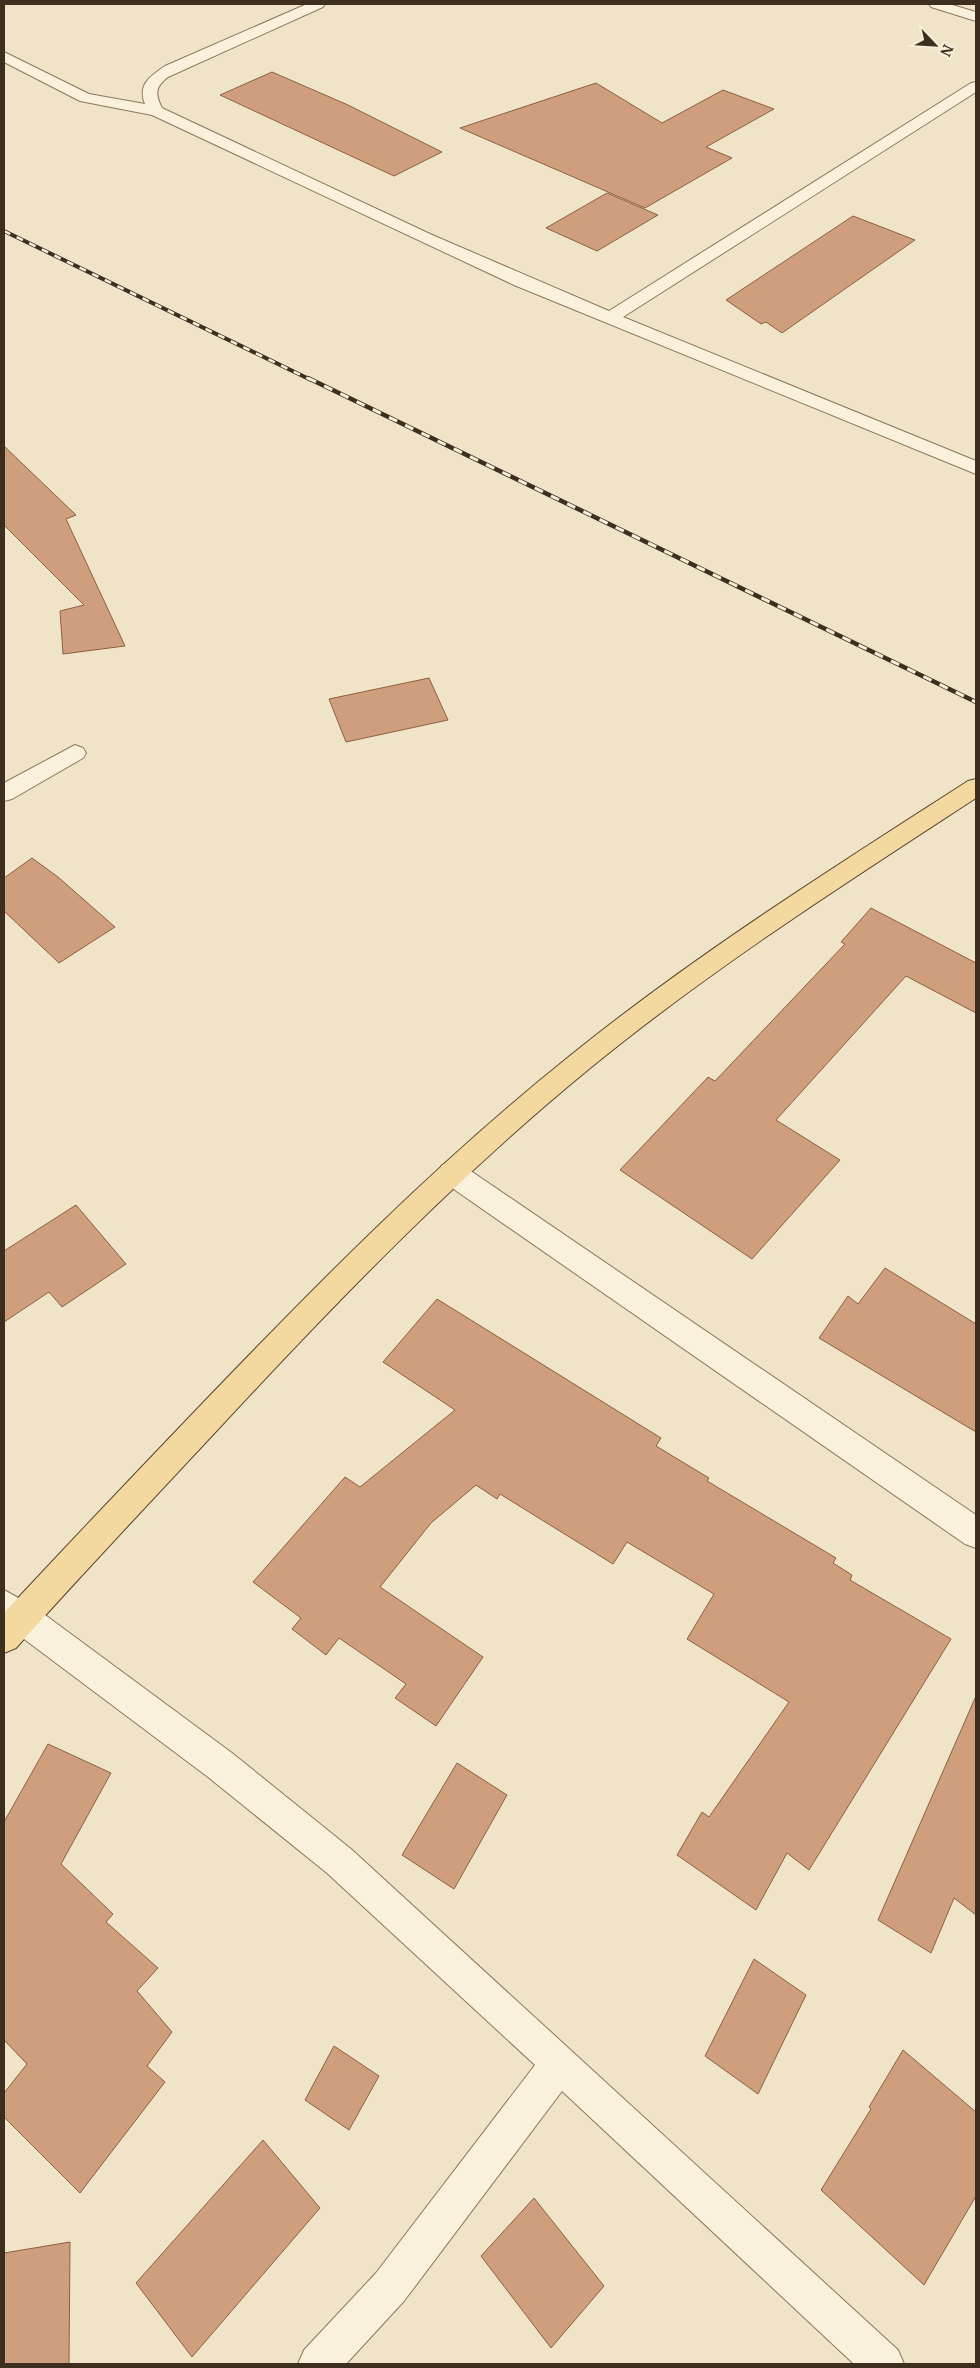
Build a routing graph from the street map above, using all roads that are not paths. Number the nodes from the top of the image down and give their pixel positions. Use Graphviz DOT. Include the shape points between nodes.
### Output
graph roads {
  1 [pos="318,4"];
  2 [pos="936,4"];
  3 [pos="976,17"];
  4 [pos="4,56"];
  5 [pos="976,86"];
  6 [pos="156,111"];
  7 [pos="610,318"];
  8 [pos="976,468"];
  9 [pos="75,753"];
  10 [pos="976,787"];
  11 [pos="4,793"];
  12 [pos="452,1172"];
  13 [pos="976,1533"];
  14 [pos="10,1620"];
  15 [pos="560,2063"];
  16 [pos="318,2364"];
  17 [pos="884,2364"];
  1 -- 6 [label="street" via="170,69 153,80 148,89"];
  2 -- 3 [label="street"];
  4 -- 6 [label="street" via="85,98"];
  5 -- 7 [label="street"];
  6 -- 7 [label="street" via="424,238"];
  7 -- 8 [label="street"];
  9 -- 11 [label="street"];
  10 -- 12 [label="main road" via="672,990 579,1062"];
  12 -- 13 [label="street"];
  12 -- 14 [label="main road" via="325,1297"];
  14 -- 15 [label="street" via="220,1765 339,1861"];
  15 -- 16 [label="street" via="390,2287"];
  15 -- 17 [label="street"];
}
